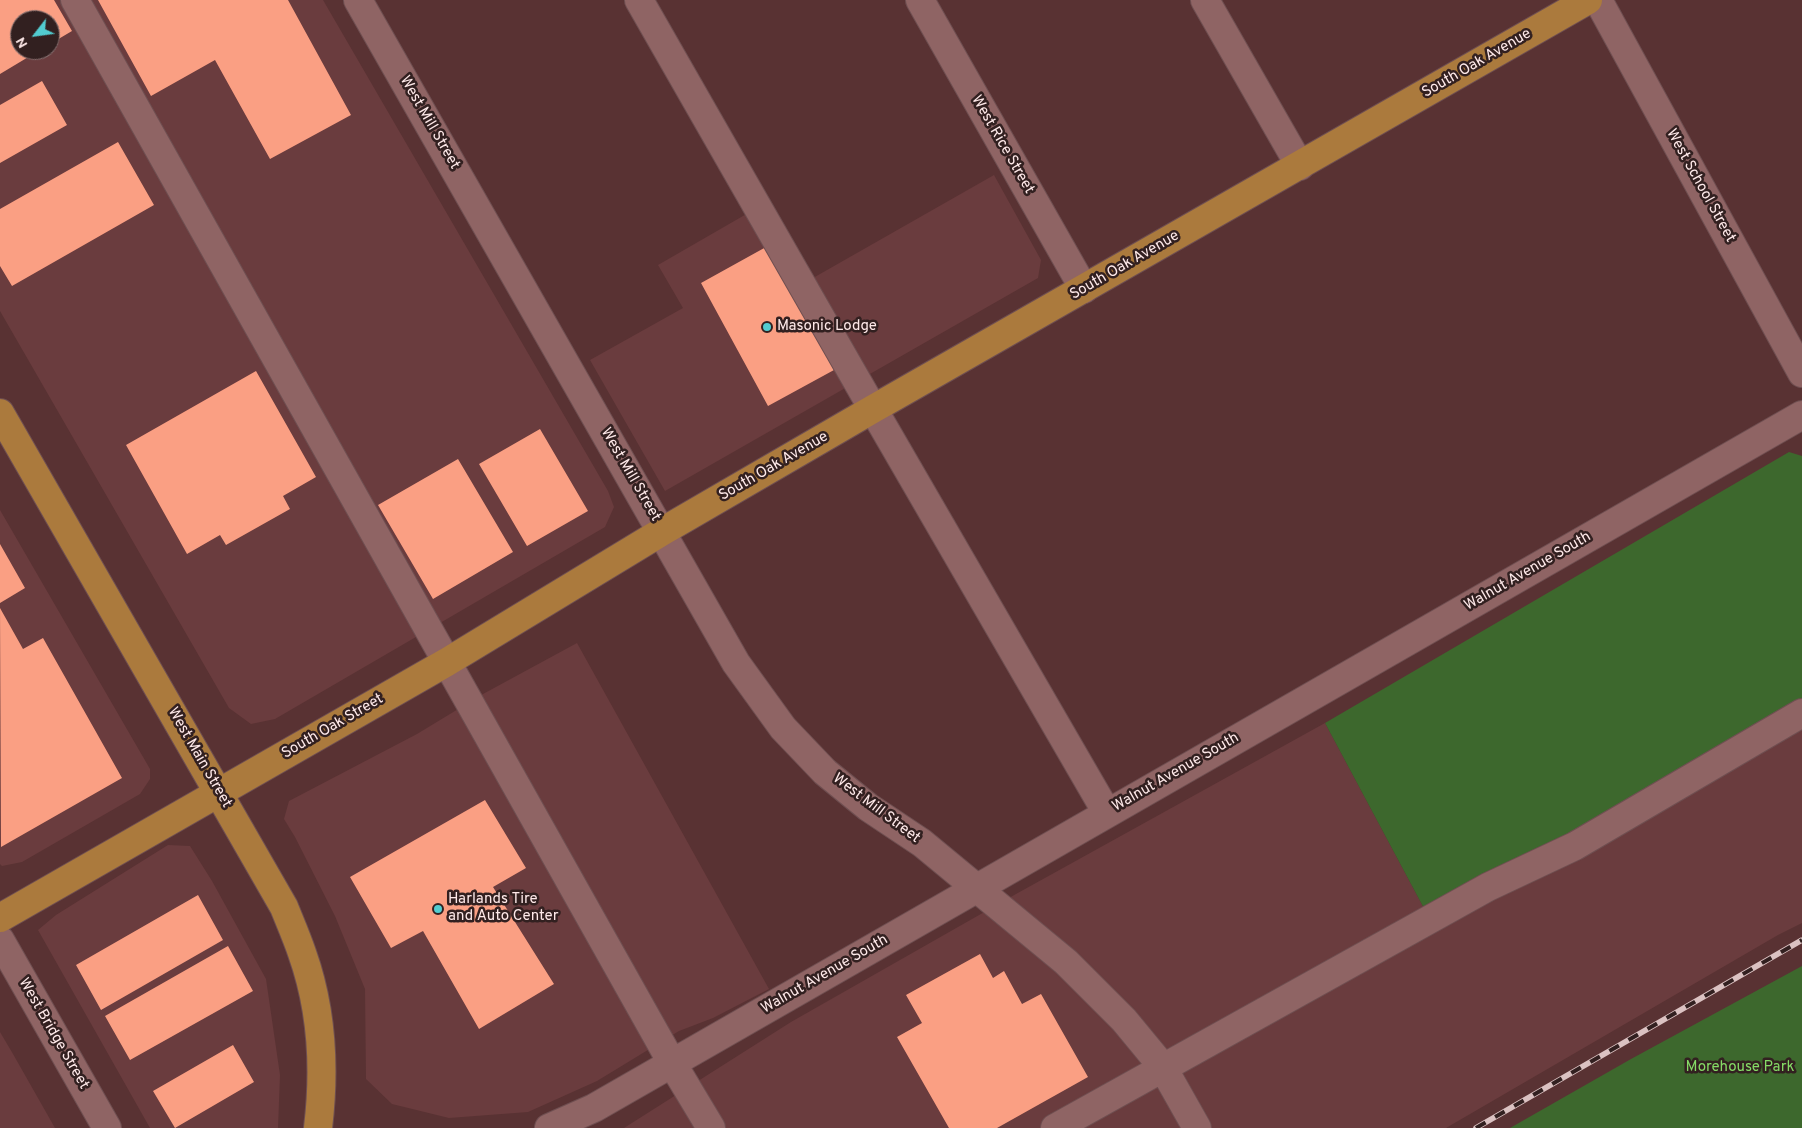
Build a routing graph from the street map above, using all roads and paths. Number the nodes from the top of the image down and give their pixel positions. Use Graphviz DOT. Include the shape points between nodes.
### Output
graph roads {
  1 [pos="75,0"];
  2 [pos="358,0"];
  3 [pos="639,0"];
  4 [pos="920,0"];
  5 [pos="1205,0"];
  6 [pos="1588,0"];
  7 [pos="1598,0"];
  8 [pos="1300,166"];
  9 [pos="1084,289"];
  10 [pos="1802,373"];
  11 [pos="873,410"];
  12 [pos="0,413"];
  13 [pos="1802,415"];
  14 [pos="663,532"];
  15 [pos="447,662"];
  16 [pos="1802,713"];
  17 [pos="219,792"];
  18 [pos="1107,813"];
  19 [pos="975,889"];
  20 [pos="0,918"];
  21 [pos="0,940"];
  22 [pos="672,1063"];
  23 [pos="1163,1069"];
  24 [pos="106,1128"];
  25 [pos="318,1128"];
  26 [pos="548,1128"];
  27 [pos="711,1128"];
  28 [pos="1056,1128"];
  29 [pos="1197,1128"];
  1 -- 15 [label="street"];
  2 -- 14 [label="street, West Mill Street"];
  3 -- 11 [label="street"];
  4 -- 9 [label="street, West Rice Street"];
  5 -- 8 [label="street"];
  6 -- 8 [label="main road, South Oak Avenue"];
  7 -- 10 [label="street, West School Street"];
  8 -- 9 [label="main road, South Oak Avenue"];
  9 -- 11 [label="main road, South Oak Avenue"];
  11 -- 14 [label="main road, South Oak Avenue"];
  11 -- 18 [label="street"];
  12 -- 17 [label="main road, West Main Street"];
  13 -- 18 [label="street, Walnut Avenue South"];
  14 -- 15 [label="main road, South Oak Street"];
  14 -- 19 [label="street, West Mill Street" via="736,663 783,728 825,772 868,807 922,843"];
  15 -- 17 [label="main road, South Oak Street"];
  15 -- 22 [label="street"];
  16 -- 23 [label="street" via="1575,846 1488,887"];
  17 -- 20 [label="main road, South Oak Street"];
  17 -- 25 [label="main road, West Main Street" via="284,907 303,955 316,1005 322,1056"];
  18 -- 19 [label="street, Walnut Avenue South"];
  19 -- 22 [label="street, Walnut Avenue South"];
  19 -- 23 [label="street, West Mill Street" via="1066,962 1124,1020"];
  21 -- 24 [label="street, West Bridge Street"];
  22 -- 26 [label="street, Walnut Avenue South" via="594,1108"];
  22 -- 27 [label="street"];
  23 -- 28 [label="street"];
  23 -- 29 [label="street, West Mill Street"];
}
